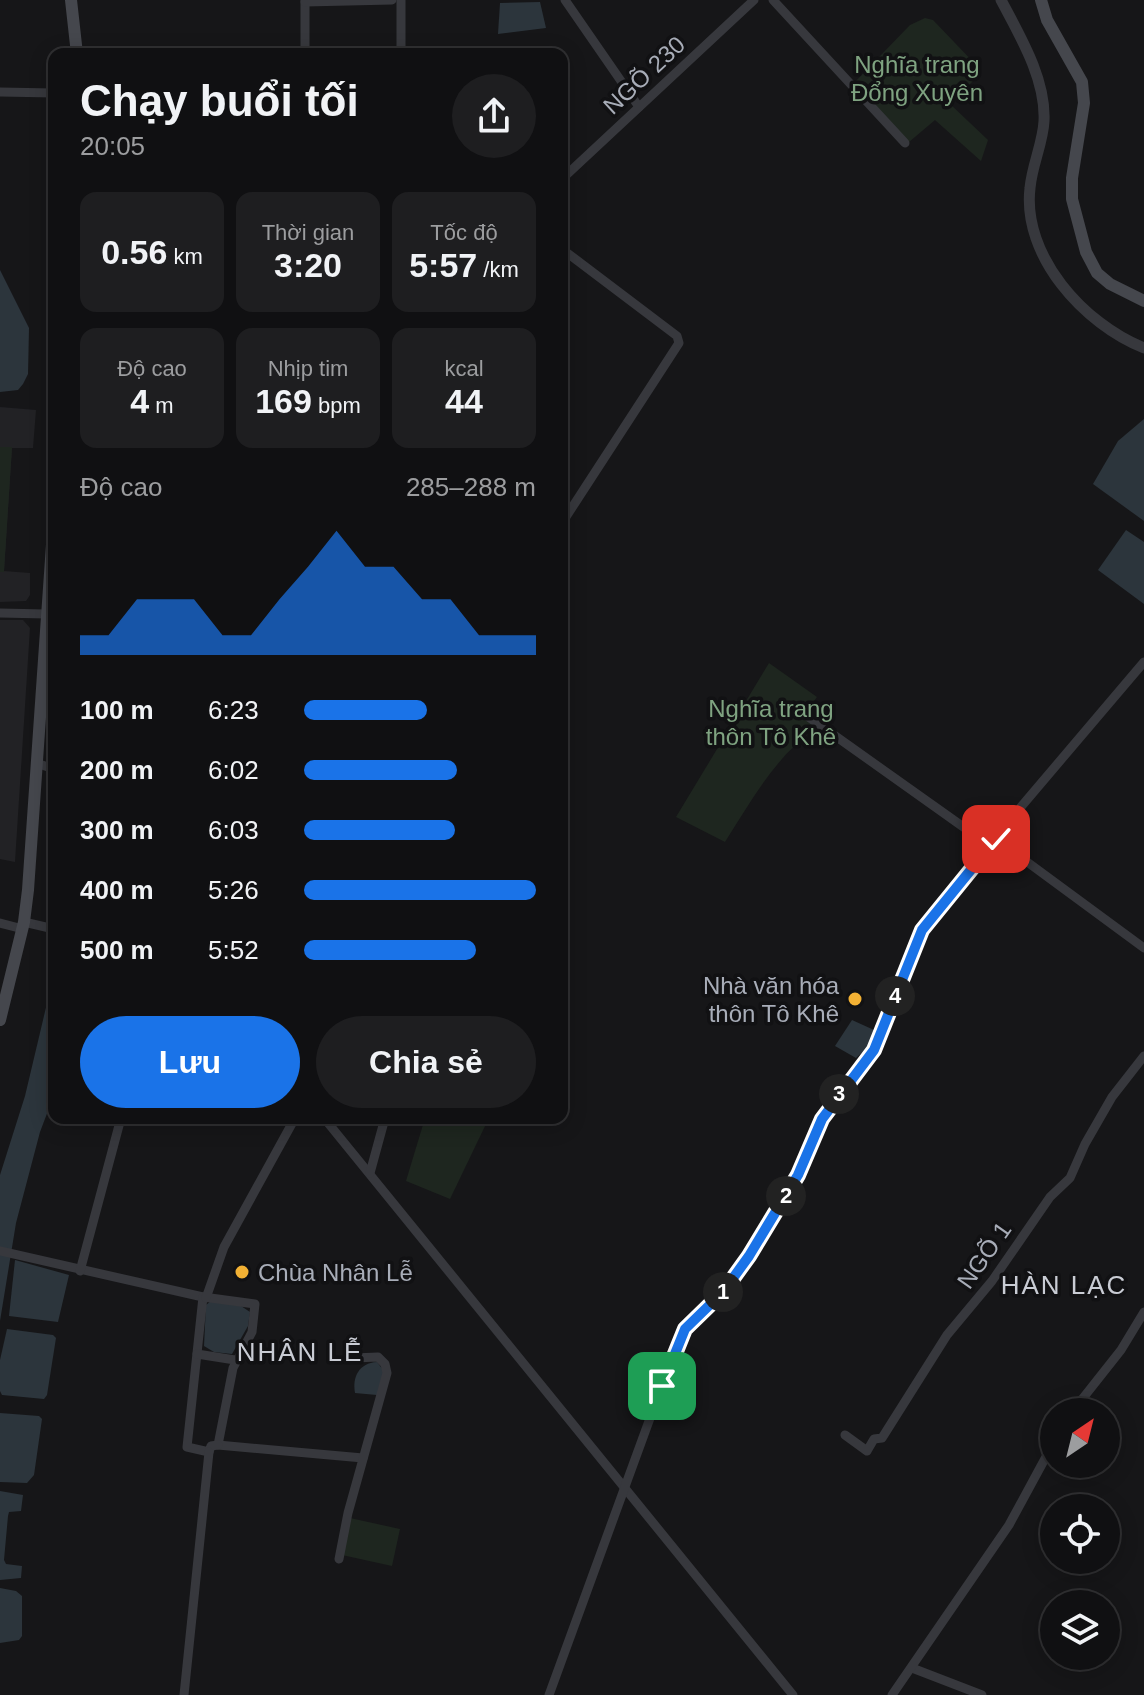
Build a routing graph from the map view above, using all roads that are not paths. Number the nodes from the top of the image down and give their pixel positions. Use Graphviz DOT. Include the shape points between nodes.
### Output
graph roads {
  1 [pos="71,0"];
  2 [pos="392,0"];
  3 [pos="401,0"];
  4 [pos="565,0"];
  5 [pos="754,0"];
  6 [pos="773,0"];
  7 [pos="1001,0"];
  8 [pos="305,1"];
  9 [pos="1041,2"];
  10 [pos="76,48"];
  11 [pos="305,48"];
  12 [pos="401,48"];
  13 [pos="0,92"];
  14 [pos="48,93"];
  15 [pos="639,107"];
  16 [pos="905,143"];
  17 [pos="568,173"];
  18 [pos="568,253"];
  19 [pos="1144,301"];
  20 [pos="1144,348"];
  21 [pos="568,514"];
  22 [pos="48,608"];
  23 [pos="0,613"];
  24 [pos="48,620"];
  25 [pos="1144,662"];
  26 [pos="803,713"];
  27 [pos="36,763"];
  28 [pos="48,767"];
  29 [pos="996,839"];
  30 [pos="986,848"];
  31 [pos="0,923"];
  32 [pos="24,925"];
  33 [pos="48,928"];
  34 [pos="1142,946"];
  35 [pos="4,991"];
  36 [pos="0,1020"];
  37 [pos="1144,1056"];
  38 [pos="119,1124"];
  39 [pos="292,1124"];
  40 [pos="329,1124"];
  41 [pos="383,1124"];
  42 [pos="370,1173"];
  43 [pos="0,1251"];
  44 [pos="80,1271"];
  45 [pos="204,1298"];
  46 [pos="1144,1312"];
  47 [pos="197,1354"];
  48 [pos="354,1358"];
  49 [pos="235,1360"];
  50 [pos="1083,1398"];
  51 [pos="845,1435"];
  52 [pos="218,1445"];
  53 [pos="209,1452"];
  54 [pos="363,1458"];
  55 [pos="1040,1468"];
  56 [pos="625,1490"];
  57 [pos="339,1559"];
  58 [pos="912,1668"];
  59 [pos="184,1695"];
  60 [pos="549,1695"];
  61 [pos="793,1695"];
  62 [pos="892,1695"];
  63 [pos="982,1695"];
  1 -- 10 [label="main road"];
  2 -- 8 [label="street"];
  3 -- 12 [label="street"];
  4 -- 15 [label="street"];
  5 -- 15 [label="street, NGÕ 230"];
  6 -- 16 [label="street"];
  7 -- 20 [label="street" via="1040,85 1044,121 1030,202 1038,247 1059,283 1088,311 1125,341"];
  8 -- 11 [label="street"];
  9 -- 19 [label="main road" via="1082,82 1072,188 1086,252 1097,273"];
  13 -- 14 [label="street"];
  15 -- 17 [label="street, NGÕ 230"];
  18 -- 21 [label="street" via="679,341"];
  22 -- 23 [label="street"];
  24 -- 27 [label="main road"];
  25 -- 29 [label="street"];
  26 -- 30 [label="street"];
  27 -- 28 [label="street"];
  27 -- 32 [label="main road"];
  29 -- 30 [label="street"];
  29 -- 34 [label="street"];
  30 -- 56 [label="street" via="918,937 877,1045 822,1119 798,1175 762,1236 726,1289 680,1336"];
  31 -- 32 [label="street"];
  32 -- 33 [label="street"];
  32 -- 35 [label="main road"];
  35 -- 36 [label="main road"];
  37 -- 51 [label="street, NGÕ 1" via="1112,1097 1070,1178 1050,1197 947,1335 882,1438 874,1439 867,1451"];
  38 -- 44 [label="street"];
  39 -- 45 [label="street" via="224,1247"];
  40 -- 42 [label="street"];
  41 -- 42 [label="street"];
  42 -- 56 [label="street"];
  43 -- 44 [label="street"];
  44 -- 45 [label="street"];
  45 -- 47 [label="street"];
  45 -- 49 [label="street" via="255,1304 252,1332"];
  46 -- 50 [label="street"];
  47 -- 49 [label="street"];
  47 -- 53 [label="street" via="187,1447"];
  48 -- 54 [label="street" via="378,1357 387,1369"];
  49 -- 52 [label="street"];
  52 -- 53 [label="street" via="212,1444"];
  52 -- 54 [label="street"];
  53 -- 59 [label="street"];
  54 -- 57 [label="street"];
  55 -- 58 [label="street" via="1009,1525"];
  56 -- 60 [label="street"];
  56 -- 61 [label="street"];
  58 -- 62 [label="street"];
  58 -- 63 [label="street"];
}
